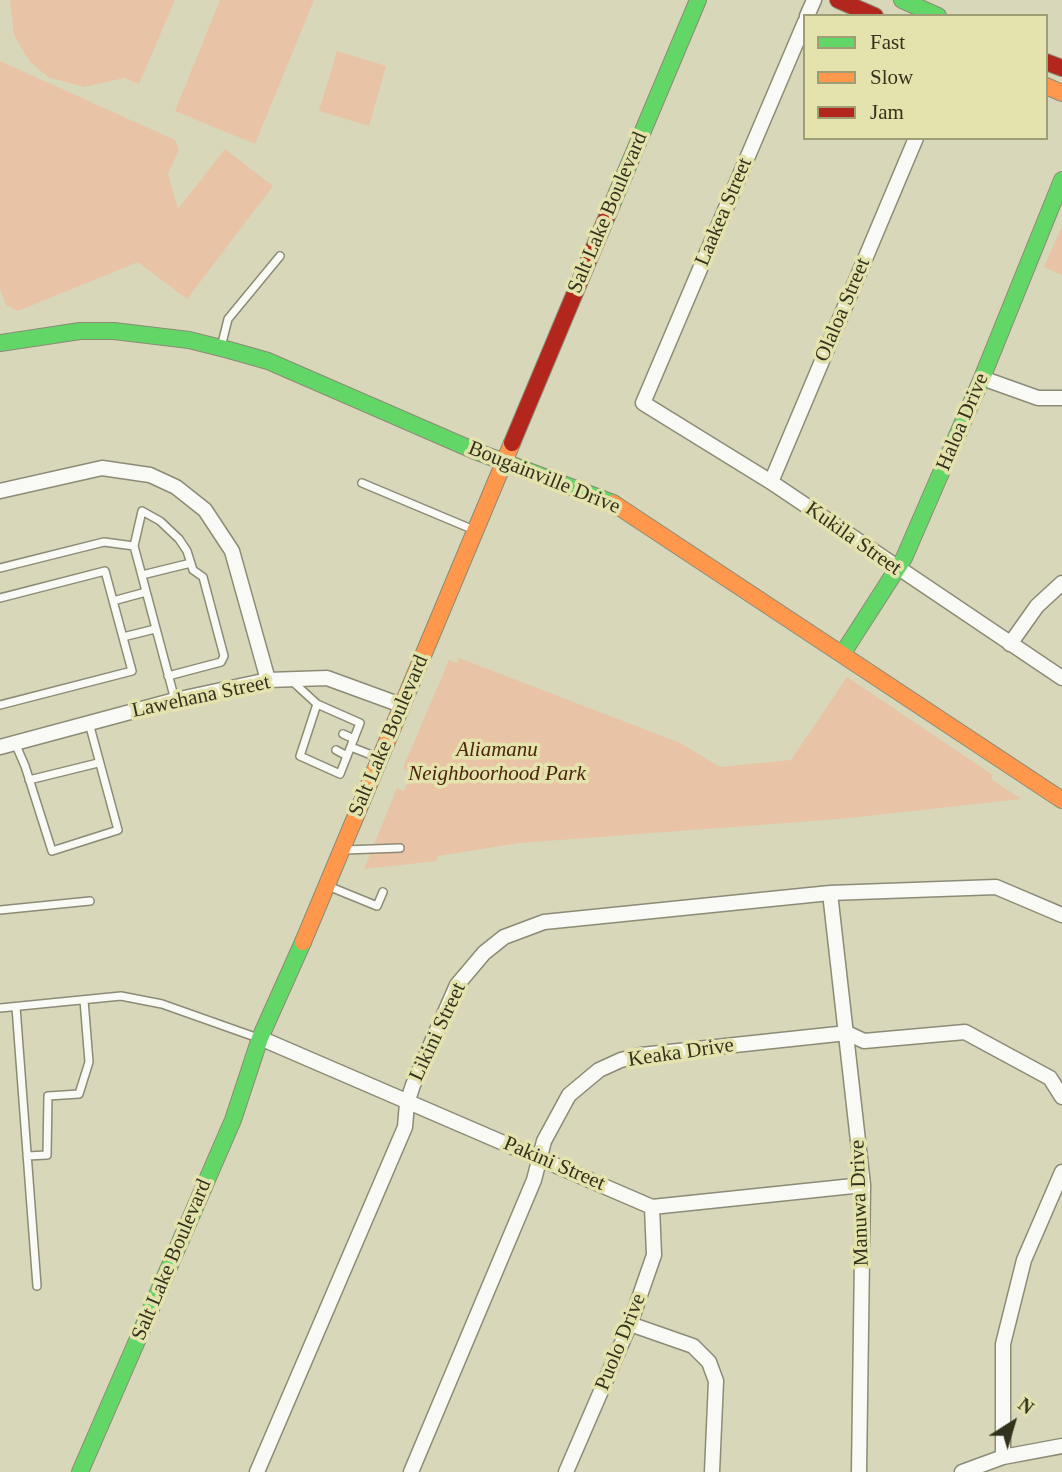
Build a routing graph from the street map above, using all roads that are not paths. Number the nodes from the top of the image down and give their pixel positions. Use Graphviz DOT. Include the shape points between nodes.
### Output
graph roads {
  1 [pos="698,0"];
  2 [pos="838,0"];
  3 [pos="902,0"];
  4 [pos="870,14"];
  5 [pos="934,14"];
  6 [pos="803,27"];
  7 [pos="915,140"];
  8 [pos="1062,180"];
  9 [pos="280,256"];
  10 [pos="1,342"];
  11 [pos="220,348"];
  12 [pos="982,378"];
  13 [pos="1062,398"];
  14 [pos="643,403"];
  15 [pos="505,463"];
  16 [pos="771,482"];
  17 [pos="362,483"];
  18 [pos="0,491"];
  19 [pos="475,531"];
  20 [pos="134,546"];
  21 [pos="191,563"];
  22 [pos="0,568"];
  23 [pos="897,570"];
  24 [pos="142,575"];
  25 [pos="1062,583"];
  26 [pos="146,592"];
  27 [pos="0,598"];
  28 [pos="113,601"];
  29 [pos="155,629"];
  30 [pos="123,637"];
  31 [pos="1010,644"];
  32 [pos="843,653"];
  33 [pos="168,676"];
  34 [pos="1062,678"];
  35 [pos="268,680"];
  36 [pos="291,680"];
  37 [pos="175,700"];
  38 [pos="317,704"];
  39 [pos="0,705"];
  40 [pos="401,705"];
  41 [pos="312,720"];
  42 [pos="89,723"];
  43 [pos="322,724"];
  44 [pos="343,734"];
  45 [pos="306,735"];
  46 [pos="315,740"];
  47 [pos="352,743"];
  48 [pos="7,745"];
  49 [pos="336,750"];
  50 [pos="347,756"];
  51 [pos="379,758"];
  52 [pos="98,763"];
  53 [pos="29,780"];
  54 [pos="1062,800"];
  55 [pos="400,848"];
  56 [pos="341,850"];
  57 [pos="327,886"];
  58 [pos="383,892"];
  59 [pos="830,893"];
  60 [pos="90,901"];
  61 [pos="0,910"];
  62 [pos="1062,915"];
  63 [pos="84,1000"];
  64 [pos="16,1007"];
  65 [pos="0,1008"];
  66 [pos="847,1033"];
  67 [pos="260,1038"];
  68 [pos="1062,1097"];
  69 [pos="407,1103"];
  70 [pos="538,1155"];
  71 [pos="27,1156"];
  72 [pos="1062,1172"];
  73 [pos="863,1185"];
  74 [pos="652,1207"];
  75 [pos="37,1286"];
  76 [pos="630,1324"];
  77 [pos="1062,1447"];
  78 [pos="1003,1457"];
  79 [pos="80,1472"];
  80 [pos="257,1472"];
  81 [pos="411,1472"];
  82 [pos="566,1472"];
  83 [pos="712,1472"];
  84 [pos="859,1472"];
  85 [pos="962,1472"];
  1 -- 15 [label="street, Salt Lake Boulevard"];
  2 -- 4 [label="street"];
  3 -- 5 [label="street"];
  6 -- 14 [label="street, Laakea Street"];
  7 -- 16 [label="street, Olaloa Street"];
  8 -- 12 [label="street, Haloa Drive"];
  9 -- 11 [label="lane" via="228,319"];
  10 -- 11 [label="street, Bougainville Drive" via="114,331"];
  11 -- 15 [label="street, Bougainville Drive" via="268,361"];
  12 -- 13 [label="street" via="1038,398"];
  12 -- 23 [label="street, Haloa Drive"];
  14 -- 16 [label="street, Kukila Street"];
  15 -- 19 [label="street, Salt Lake Boulevard"];
  15 -- 32 [label="street, Bougainville Drive" via="622,507"];
  16 -- 23 [label="street, Kukila Street"];
  17 -- 19 [label="lane"];
  18 -- 35 [label="street" via="103,468 150,475 176,487 205,510 232,551"];
  19 -- 40 [label="street, Salt Lake Boulevard"];
  20 -- 21 [label="lane" via="142,511 170,530"];
  20 -- 22 [label="lane" via="104,542"];
  20 -- 24 [label="lane"];
  21 -- 24 [label="lane"];
  21 -- 33 [label="lane" via="203,577 224,656 221,662"];
  23 -- 31 [label="street, Kukila Street"];
  23 -- 32 [label="street, Haloa Drive"];
  24 -- 26 [label="lane"];
  25 -- 31 [label="street" via="1037,606"];
  26 -- 28 [label="lane"];
  26 -- 29 [label="lane"];
  27 -- 28 [label="lane" via="105,571"];
  28 -- 30 [label="lane"];
  29 -- 30 [label="lane"];
  29 -- 33 [label="lane"];
  30 -- 39 [label="lane" via="132,671"];
  31 -- 34 [label="street, Kukila Street"];
  32 -- 54 [label="street, Bougainville Drive"];
  33 -- 37 [label="lane"];
  35 -- 36 [label="street, Lawehana Street"];
  35 -- 37 [label="street, Lawehana Street"];
  36 -- 38 [label="lane"];
  36 -- 40 [label="street, Lawehana Street" via="327,678"];
  37 -- 42 [label="street, Lawehana Street"];
  38 -- 41 [label="lane"];
  38 -- 47 [label="lane" via="360,723"];
  40 -- 51 [label="street, Salt Lake Boulevard"];
  41 -- 43 [label="lane"];
  41 -- 45 [label="lane"];
  42 -- 48 [label="street, Lawehana Street"];
  42 -- 52 [label="lane"];
  44 -- 47 [label="lane"];
  45 -- 46 [label="lane"];
  45 -- 50 [label="lane" via="300,756 341,774"];
  47 -- 50 [label="lane"];
  47 -- 51 [label="lane"];
  48 -- 53 [label="lane"];
  49 -- 50 [label="lane"];
  51 -- 56 [label="street, Salt Lake Boulevard"];
  52 -- 53 [label="lane"];
  52 -- 53 [label="lane" via="118,830 52,851"];
  55 -- 56 [label="lane"];
  56 -- 57 [label="street, Salt Lake Boulevard"];
  57 -- 58 [label="lane" via="377,906"];
  57 -- 67 [label="street, Salt Lake Boulevard"];
  59 -- 62 [label="street, Likini Street" via="996,887"];
  59 -- 66 [label="street, Manuwa Drive"];
  59 -- 69 [label="street, Likini Street" via="544,922 504,937 457,985"];
  60 -- 61 [label="lane"];
  63 -- 64 [label="lane"];
  63 -- 67 [label="lane" via="121,996 162,1003"];
  63 -- 71 [label="lane" via="89,1062 79,1094 48,1096 47,1155"];
  64 -- 65 [label="lane"];
  64 -- 71 [label="lane"];
  66 -- 68 [label="street, Keaka Drive" via="864,1041 965,1032 1050,1078"];
  66 -- 70 [label="street, Keaka Drive" via="621,1060 591,1076 569,1096"];
  66 -- 73 [label="street, Manuwa Drive"];
  67 -- 69 [label="street, Pakini Street"];
  67 -- 79 [label="street, Salt Lake Boulevard" via="233,1120"];
  69 -- 70 [label="street, Pakini Street"];
  69 -- 80 [label="street, Likini Street" via="405,1127"];
  70 -- 74 [label="street, Pakini Street"];
  70 -- 81 [label="street, Keaka Drive" via="534,1180"];
  71 -- 75 [label="lane"];
  72 -- 78 [label="street" via="1024,1260 1003,1344"];
  73 -- 74 [label="street"];
  73 -- 84 [label="street, Manuwa Drive"];
  74 -- 76 [label="street, Puolo Drive" via="654,1255"];
  76 -- 82 [label="street, Puolo Drive"];
  76 -- 83 [label="street" via="692,1346 709,1362 716,1381"];
  77 -- 78 [label="street"];
  78 -- 85 [label="street"];
}
